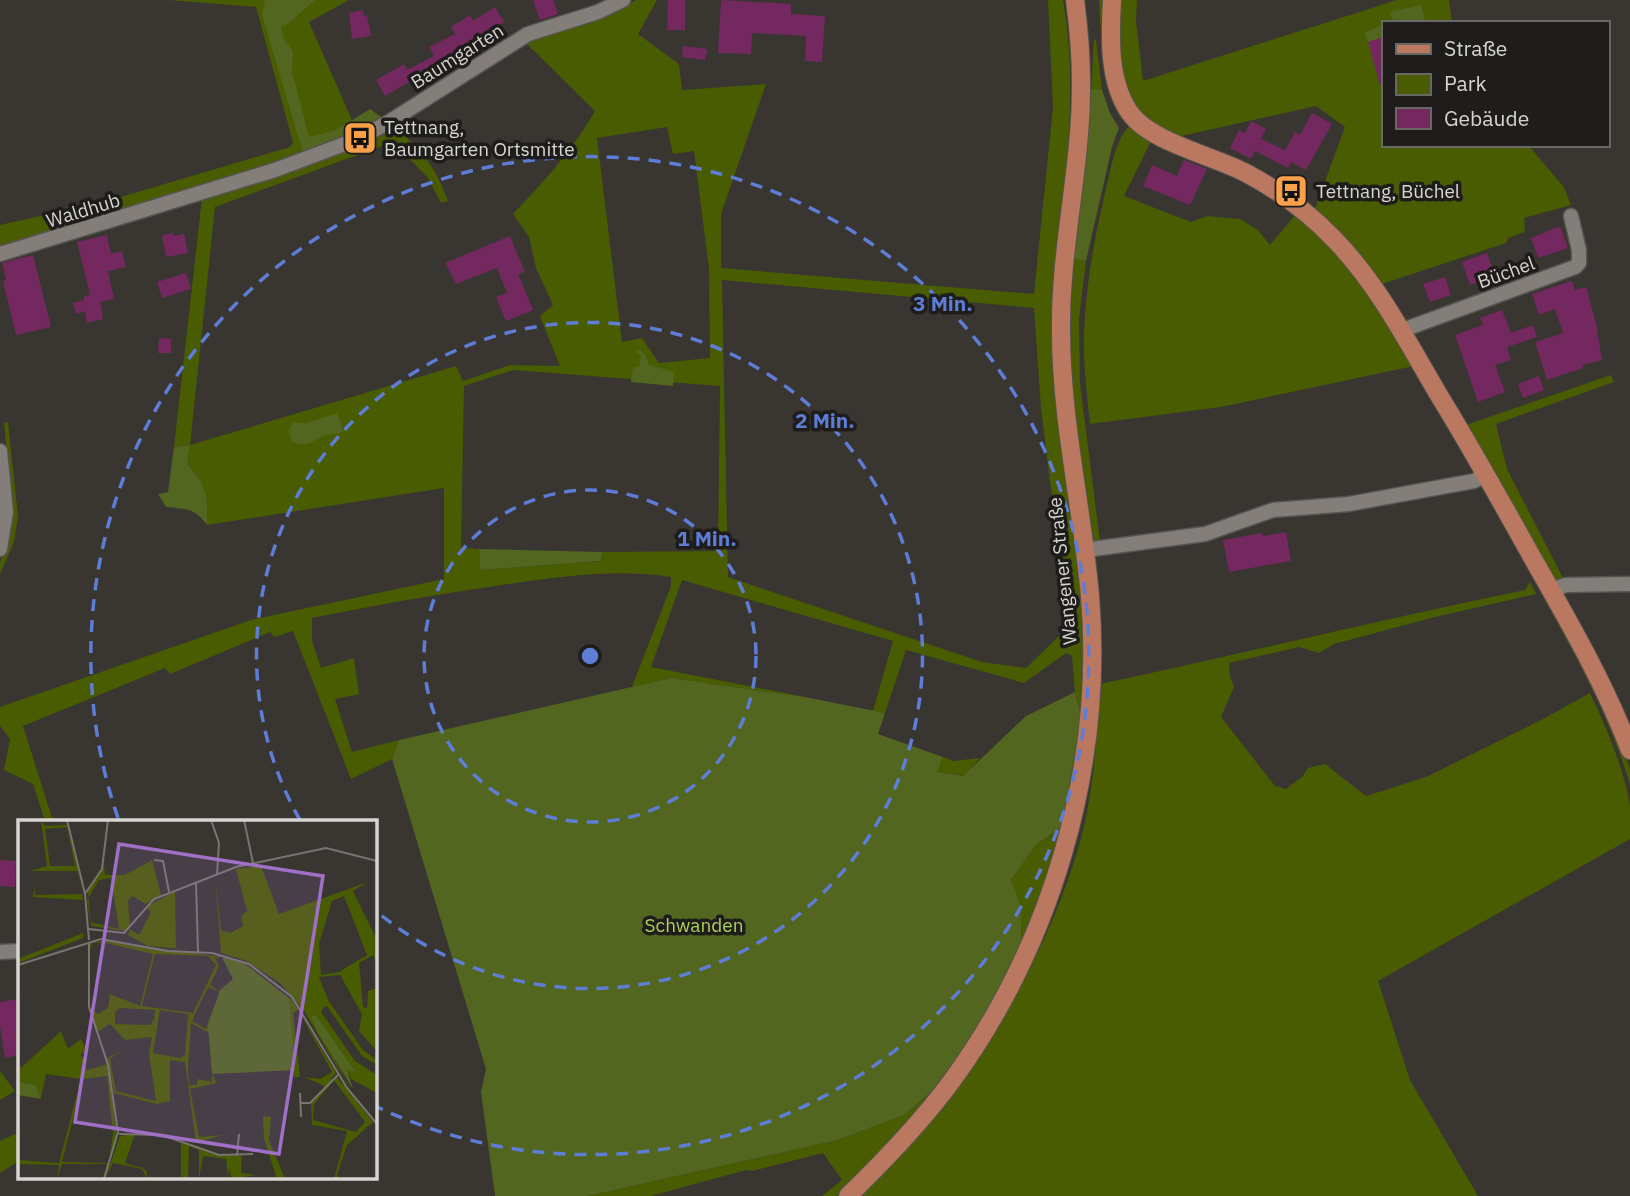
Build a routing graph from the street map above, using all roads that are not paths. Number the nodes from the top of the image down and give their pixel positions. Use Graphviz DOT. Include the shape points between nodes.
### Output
graph roads {
  1 [pos="623,0"];
  2 [pos="1075,0"];
  3 [pos="1112,0"];
  4 [pos="177,201"];
  5 [pos="1571,216"];
  6 [pos="0,254"];
  7 [pos="1400,331"];
  8 [pos="0,451"];
  9 [pos="1486,474"];
  10 [pos="0,549"];
  11 [pos="1085,550"];
  12 [pos="1630,584"];
  13 [pos="1551,590"];
  14 [pos="1630,750"];
  15 [pos="18,951"];
  16 [pos="0,952"];
  17 [pos="848,1196"];
  1 -- 4 [label="street, Baumgarten" via="528,34 355,141"];
  2 -- 11 [label="main road, Wangener Straße" via="1079,131 1060,323 1066,417"];
  3 -- 7 [label="main road" via="1115,71 1131,116 1154,133 1251,176 1300,209 1345,251"];
  4 -- 6 [label="street, Waldhub"];
  5 -- 7 [label="street, Büchel" via="1579,250 1575,267"];
  7 -- 9 [label="main road"];
  8 -- 10 [label="street" via="6,512"];
  9 -- 11 [label="street" via="1475,481 1349,505 1273,510 1205,534"];
  9 -- 13 [label="main road"];
  11 -- 17 [label="main road, Wangener Straße" via="1092,634 1089,714 1074,810 1051,892 1018,971 969,1056 910,1133"];
  12 -- 13 [label="street" via="1566,585"];
  13 -- 14 [label="main road" via="1605,691"];
  15 -- 16 [label="street"];
}
